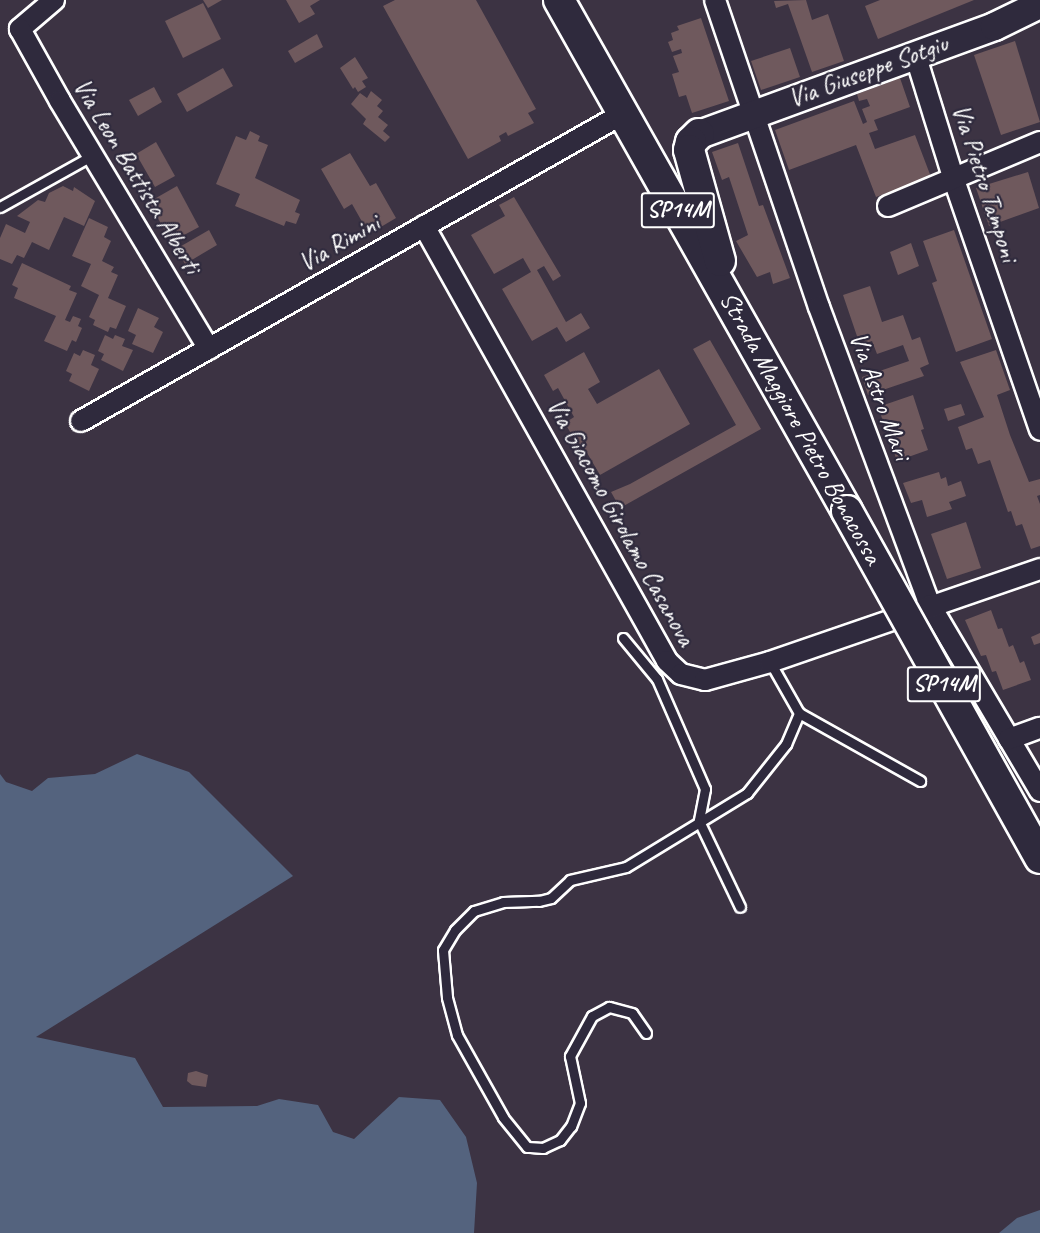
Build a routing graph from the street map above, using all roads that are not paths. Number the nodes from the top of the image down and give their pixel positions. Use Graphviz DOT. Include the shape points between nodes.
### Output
graph roads {
  1 [pos="54,0"];
  2 [pos="559,0"];
  3 [pos="715,0"];
  4 [pos="1035,6"];
  5 [pos="915,54"];
  6 [pos="752,112"];
  7 [pos="624,113"];
  8 [pos="699,134"];
  9 [pos="1040,141"];
  10 [pos="93,155"];
  11 [pos="954,180"];
  12 [pos="888,206"];
  13 [pos="0,207"];
  14 [pos="424,226"];
  15 [pos="733,308"];
  16 [pos="209,349"];
  17 [pos="81,421"];
  18 [pos="1040,430"];
  19 [pos="1040,569"];
  20 [pos="930,605"];
  21 [pos="623,638"];
  22 [pos="770,662"];
  23 [pos="798,713"];
  24 [pos="1040,728"];
  25 [pos="1009,739"];
  26 [pos="920,781"];
  27 [pos="1040,791"];
  28 [pos="699,821"];
  29 [pos="1040,858"];
  30 [pos="740,907"];
  31 [pos="646,1033"];
  1 -- 10 [label="street, Via Leon Battista Alberti" via="20,29"];
  2 -- 7 [label="main road, Strada Maggiore Pietro Bonacossa / SP14M"];
  3 -- 6 [label="street, Via Astro Mari"];
  4 -- 5 [label="street, Via Giuseppe Sotgiu" via="994,26"];
  5 -- 6 [label="street, Via Giuseppe Sotgiu"];
  5 -- 11 [label="street, Via Pietro Tamponi"];
  6 -- 8 [label="street, Via Giuseppe Sotgiu"];
  6 -- 20 [label="street, Via Astro Mari" via="819,307"];
  7 -- 14 [label="street, Via Rimini"];
  7 -- 15 [label="main road, Strada Maggiore Pietro Bonacossa / SP14M"];
  8 -- 15 [label="main road" via="689,150"];
  9 -- 11 [label="street"];
  10 -- 13 [label="lane"];
  10 -- 16 [label="street, Via Leon Battista Alberti"];
  11 -- 12 [label="street"];
  11 -- 18 [label="street, Via Pietro Tamponi"];
  14 -- 16 [label="street, Via Rimini"];
  14 -- 22 [label="street, Via Giacomo Girolamo Casanova" via="671,666 686,677 705,680"];
  15 -- 29 [label="main road, Strada Maggiore Pietro Bonacossa / SP14M, bridge"];
  16 -- 17 [label="street, Via Rimini"];
  19 -- 20 [label="street, Via Giacomo Girolamo Casanova"];
  20 -- 22 [label="street, Via Giacomo Girolamo Casanova"];
  20 -- 25 [label="street, Via Astro Mari"];
  21 -- 28 [label="lane" via="657,679 705,789"];
  22 -- 23 [label="lane"];
  23 -- 26 [label="lane"];
  23 -- 28 [label="lane" via="786,744 747,793"];
  24 -- 25 [label="street"];
  25 -- 27 [label="street, Via Astro Mari"];
  28 -- 30 [label="lane"];
  28 -- 31 [label="lane" via="626,867 570,880 551,898 502,902 474,911 455,930 443,950 447,997 457,1035 503,1118 527,1147 543,1148 560,1140 571,1126 580,1103 570,1056 592,1016 609,1007 632,1013"];
}
